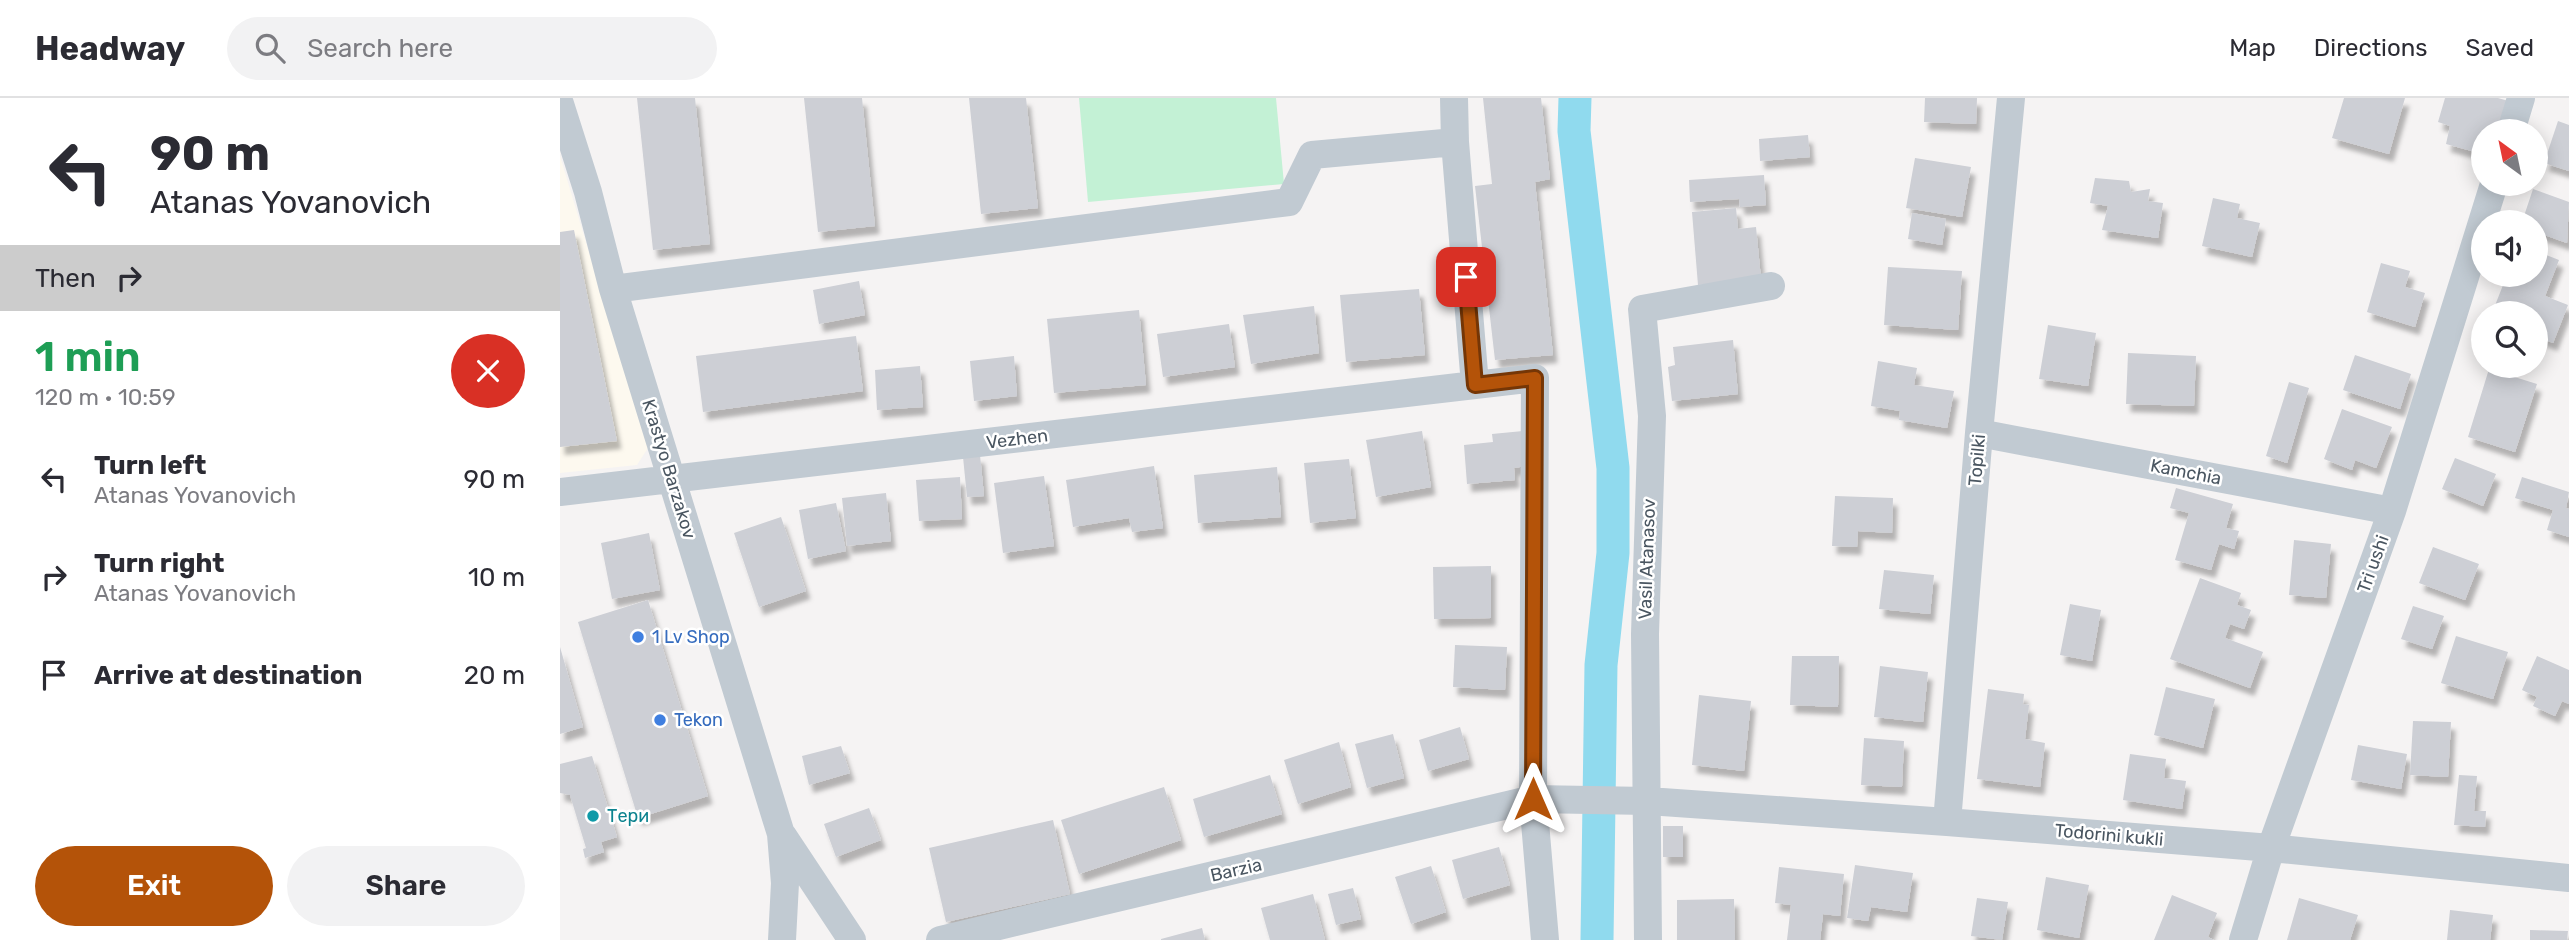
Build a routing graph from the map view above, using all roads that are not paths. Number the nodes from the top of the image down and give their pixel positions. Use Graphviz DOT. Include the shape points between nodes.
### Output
graph roads {
  1 [pos="1454,98"];
  2 [pos="2011,98"];
  3 [pos="2521,98"];
  4 [pos="560,104"];
  5 [pos="2515,119"];
  6 [pos="1455,142"];
  7 [pos="2490,196"];
  8 [pos="1771,286"];
  9 [pos="613,289"];
  10 [pos="1475,385"];
  11 [pos="1979,433"];
  12 [pos="672,480"];
  13 [pos="560,492"];
  14 [pos="2392,511"];
  15 [pos="1533,799"];
  16 [pos="1648,801"];
  17 [pos="1947,822"];
  18 [pos="781,834"];
  19 [pos="2271,848"];
  20 [pos="2569,878"];
  21 [pos="782,940"];
  22 [pos="852,940"];
  23 [pos="940,940"];
  24 [pos="1545,940"];
  25 [pos="1648,940"];
  26 [pos="2243,940"];
  1 -- 6 [label="street"];
  2 -- 11 [label="street, Topilki"];
  3 -- 5 [label="street"];
  4 -- 9 [label="street, Krastyo Barzakov"];
  6 -- 9 [label="street" via="1312,155 1289,202"];
  6 -- 10 [label="street"];
  7 -- 14 [label="street, Tri ushi"];
  8 -- 16 [label="street, Vasil Atanasov" via="1642,309 1652,416 1645,634"];
  9 -- 12 [label="street, Krastyo Barzakov"];
  10 -- 12 [label="street, Vezhen"];
  10 -- 15 [label="street, Vezhen" via="1535,378"];
  11 -- 14 [label="street, Kamchia"];
  11 -- 17 [label="street, Topilki"];
  12 -- 13 [label="street, Vezhen"];
  12 -- 18 [label="street, Krastyo Barzakov"];
  14 -- 19 [label="street, Tri ushi"];
  15 -- 16 [label="street, Barzia"];
  15 -- 23 [label="street, Barzia"];
  15 -- 24 [label="street"];
  16 -- 17 [label="street, Todorini kukli"];
  16 -- 25 [label="street, Vasil Atanasov"];
  17 -- 19 [label="street, Todorini kukli"];
  18 -- 21 [label="street, Krastyo Barzakov" via="785,883"];
  18 -- 22 [label="street, Krastyo Barzakov"];
  19 -- 20 [label="street, Todorini kukli"];
  19 -- 26 [label="street, Tri ushi"];
}
